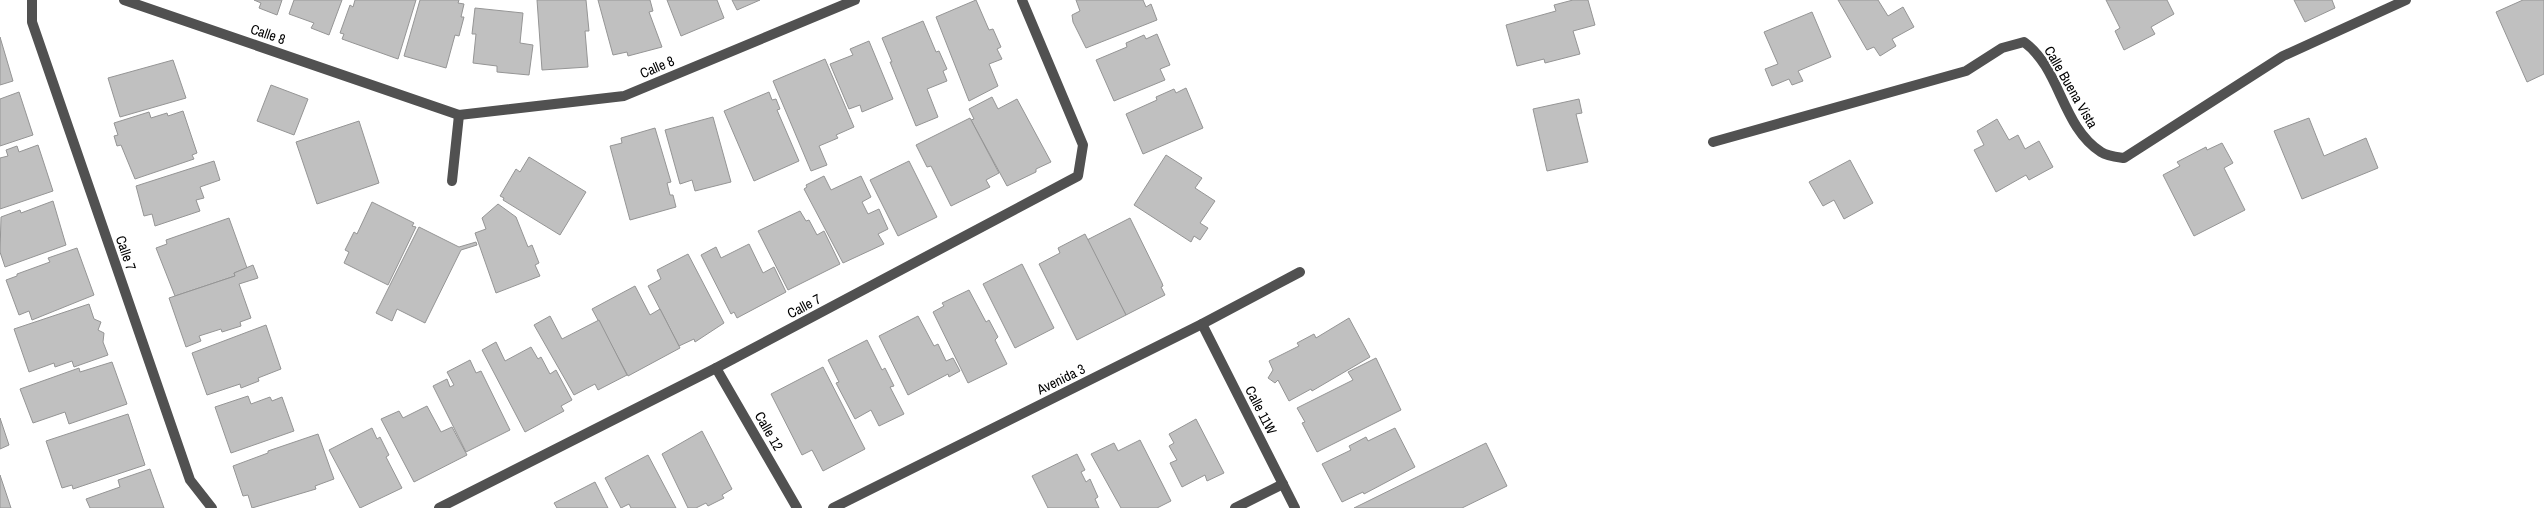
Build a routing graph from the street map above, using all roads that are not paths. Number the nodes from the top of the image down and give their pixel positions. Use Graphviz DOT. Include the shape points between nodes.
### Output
graph roads {
  1 [pos="32,0"];
  2 [pos="124,0"];
  3 [pos="855,0"];
  4 [pos="1022,0"];
  5 [pos="2406,0"];
  6 [pos="459,115"];
  7 [pos="1713,142"];
  8 [pos="452,181"];
  9 [pos="1300,272"];
  10 [pos="1202,324"];
  11 [pos="716,368"];
  12 [pos="1283,484"];
  13 [pos="212,508"];
  14 [pos="439,508"];
  15 [pos="797,508"];
  16 [pos="832,508"];
  17 [pos="1235,508"];
  18 [pos="1295,508"];
  1 -- 13 [label="street, Calle 7" via="32,22 190,480"];
  2 -- 6 [label="street, Calle 8"];
  3 -- 6 [label="street, Calle 8" via="624,96"];
  4 -- 11 [label="street, Calle 7" via="1083,145 1078,176"];
  5 -- 7 [label="street, Calle Buena Vista" via="2283,56 2124,158 2102,153 2079,134 2038,52 2024,42 2002,48 1966,71"];
  6 -- 8 [label="street"];
  9 -- 10 [label="street, Avenida 3"];
  10 -- 12 [label="street, Calle 11W"];
  10 -- 16 [label="street, Avenida 3"];
  11 -- 14 [label="street, Calle 7"];
  11 -- 15 [label="street, Calle 12"];
  12 -- 17 [label="street"];
  12 -- 18 [label="street, Calle 11W"];
}
